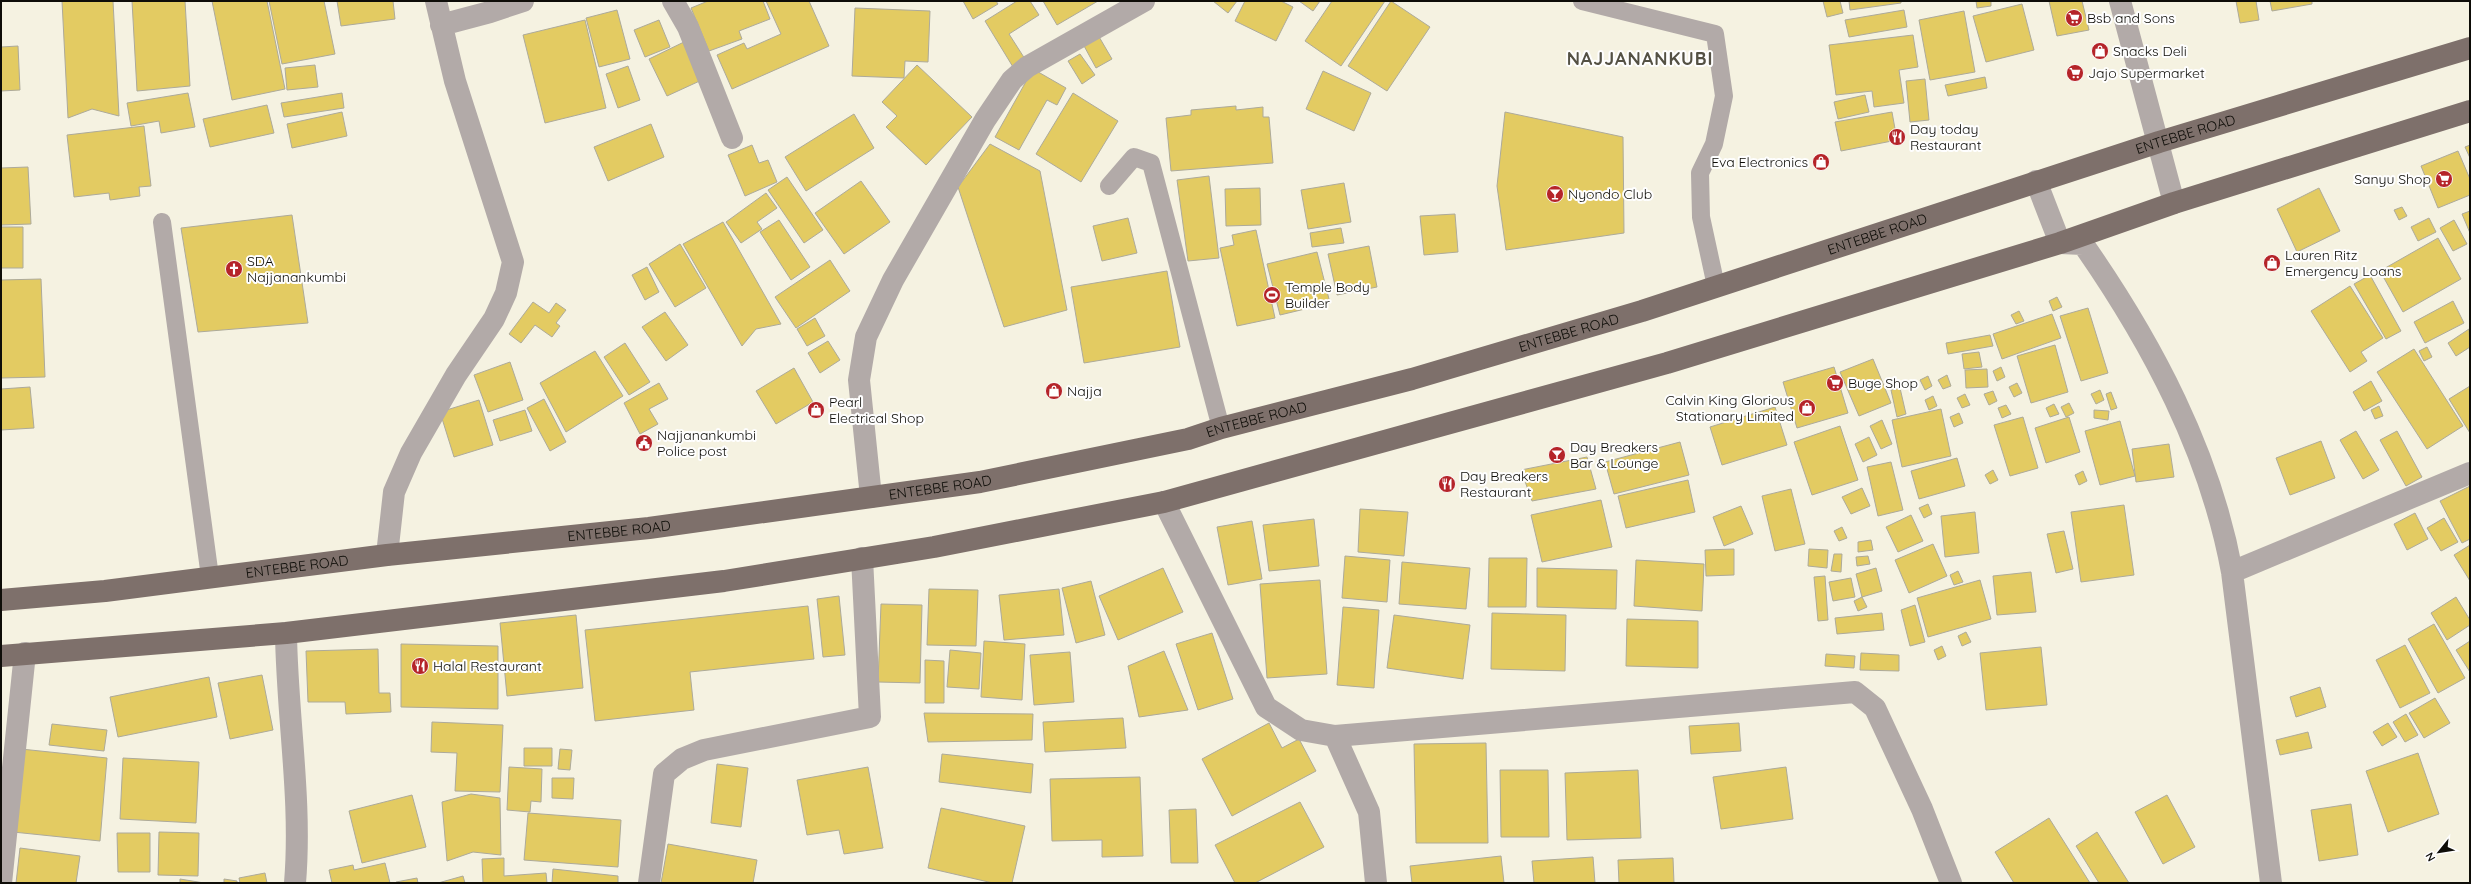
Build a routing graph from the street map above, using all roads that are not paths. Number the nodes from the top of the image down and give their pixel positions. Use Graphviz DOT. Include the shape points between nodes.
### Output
graph roads {
  1 [pos="436,1"];
  2 [pos="523,1"];
  3 [pos="673,1"];
  4 [pos="1144,1"];
  5 [pos="1582,1"];
  6 [pos="2120,1"];
  7 [pos="441,24"];
  8 [pos="2470,48"];
  9 [pos="2470,111"];
  10 [pos="732,138"];
  11 [pos="2159,142"];
  12 [pos="2036,181"];
  13 [pos="1109,186"];
  14 [pos="2174,203"];
  15 [pos="162,222"];
  16 [pos="2060,243"];
  17 [pos="1716,286"];
  18 [pos="1221,428"];
  19 [pos="2470,473"];
  20 [pos="871,496"];
  21 [pos="1164,502"];
  22 [pos="387,555"];
  23 [pos="862,558"];
  24 [pos="2232,572"];
  25 [pos="210,577"];
  26 [pos="1,600"];
  27 [pos="286,633"];
  28 [pos="25,653"];
  29 [pos="1,656"];
  30 [pos="1334,736"];
  31 [pos="1,883"];
  32 [pos="295,883"];
  33 [pos="649,883"];
  34 [pos="1376,883"];
  35 [pos="1951,883"];
  36 [pos="2271,883"];
  1 -- 7 [label="street"];
  2 -- 7 [label="street"];
  3 -- 10 [label="street" via="688,27"];
  4 -- 20 [label="street" via="1027,67 1012,80 985,120 893,280 866,337 859,380"];
  5 -- 17 [label="lane" via="1715,34 1724,96 1714,144 1700,173 1700,217"];
  6 -- 11 [label="street"];
  7 -- 22 [label="street" via="455,81 513,262 506,293 494,319 456,376 394,492"];
  8 -- 11 [label="main road, ENTEBBE ROAD"];
  9 -- 14 [label="main road"];
  11 -- 12 [label="main road, ENTEBBE ROAD"];
  11 -- 14 [label="street"];
  12 -- 16 [label="street"];
  12 -- 17 [label="main road, ENTEBBE ROAD"];
  13 -- 18 [label="lane" via="1134,157 1151,163"];
  14 -- 16 [label="main road"];
  15 -- 25 [label="lane"];
  16 -- 21 [label="main road" via="1667,363"];
  16 -- 24 [label="street" via="2083,244 2132,317 2166,380 2208,480 2225,532"];
  17 -- 18 [label="main road, ENTEBBE ROAD" via="1642,311 1412,379"];
  18 -- 20 [label="main road, ENTEBBE ROAD" via="1188,439 980,482"];
  19 -- 24 [label="street"];
  20 -- 22 [label="main road, ENTEBBE ROAD" via="649,528"];
  21 -- 23 [label="main road"];
  21 -- 30 [label="street" via="1266,707 1301,730"];
  22 -- 25 [label="main road, ENTEBBE ROAD"];
  23 -- 27 [label="main road" via="724,581"];
  23 -- 33 [label="street" via="870,717 704,750 682,759 664,774"];
  24 -- 36 [label="street"];
  25 -- 26 [label="main road, ENTEBBE ROAD"];
  27 -- 28 [label="main road"];
  27 -- 32 [label="street" via="286,685 296,810"];
  28 -- 29 [label="main road"];
  28 -- 31 [label="street"];
  30 -- 34 [label="street" via="1369,812"];
  30 -- 35 [label="street" via="1855,692 1875,708 1913,790"];
}
